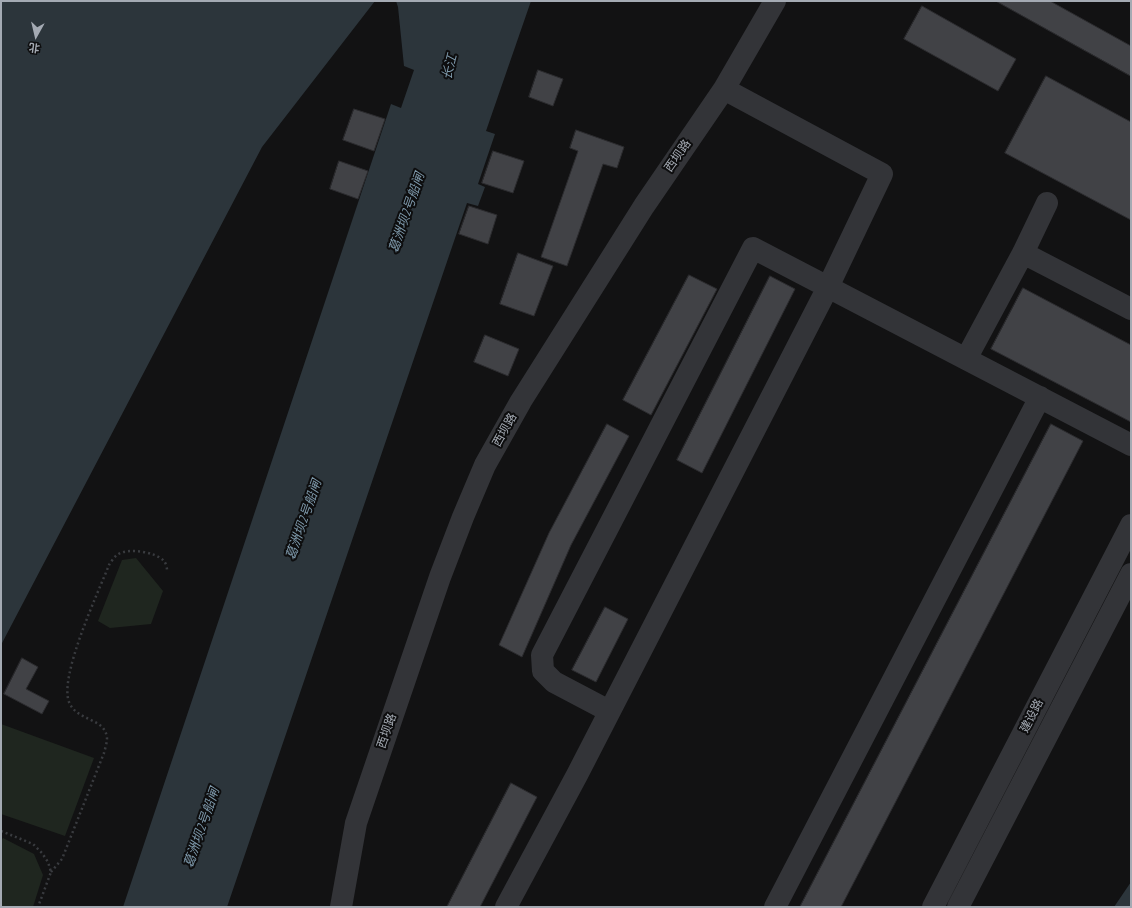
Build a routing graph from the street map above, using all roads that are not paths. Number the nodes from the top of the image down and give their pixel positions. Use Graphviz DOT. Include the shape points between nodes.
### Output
graph roads {
  1 [pos="775,1"];
  2 [pos="724,89"];
  3 [pos="1047,203"];
  4 [pos="1023,253"];
  5 [pos="828,287"];
  6 [pos="1131,309"];
  7 [pos="966,359"];
  8 [pos="1040,397"];
  9 [pos="1131,445"];
  10 [pos="1131,525"];
  11 [pos="1131,574"];
  12 [pos="609,711"];
  13 [pos="341,907"];
  14 [pos="506,907"];
  15 [pos="776,907"];
  16 [pos="933,907"];
  17 [pos="958,907"];
  1 -- 2 [label="lane, 西坝路"];
  2 -- 5 [label="lane" via="882,174"];
  2 -- 13 [label="lane, 西坝路" via="640,212 521,401 486,465 440,577 356,823"];
  3 -- 4 [label="lane"];
  4 -- 6 [label="lane"];
  4 -- 7 [label="lane"];
  5 -- 7 [label="lane"];
  5 -- 12 [label="lane"];
  5 -- 12 [label="lane" via="753,248 542,655 543,671 554,682"];
  7 -- 8 [label="lane"];
  8 -- 9 [label="lane"];
  8 -- 15 [label="lane"];
  10 -- 16 [label="lane, 建设路"];
  11 -- 17 [label="lane"];
  12 -- 14 [label="lane"];
}
